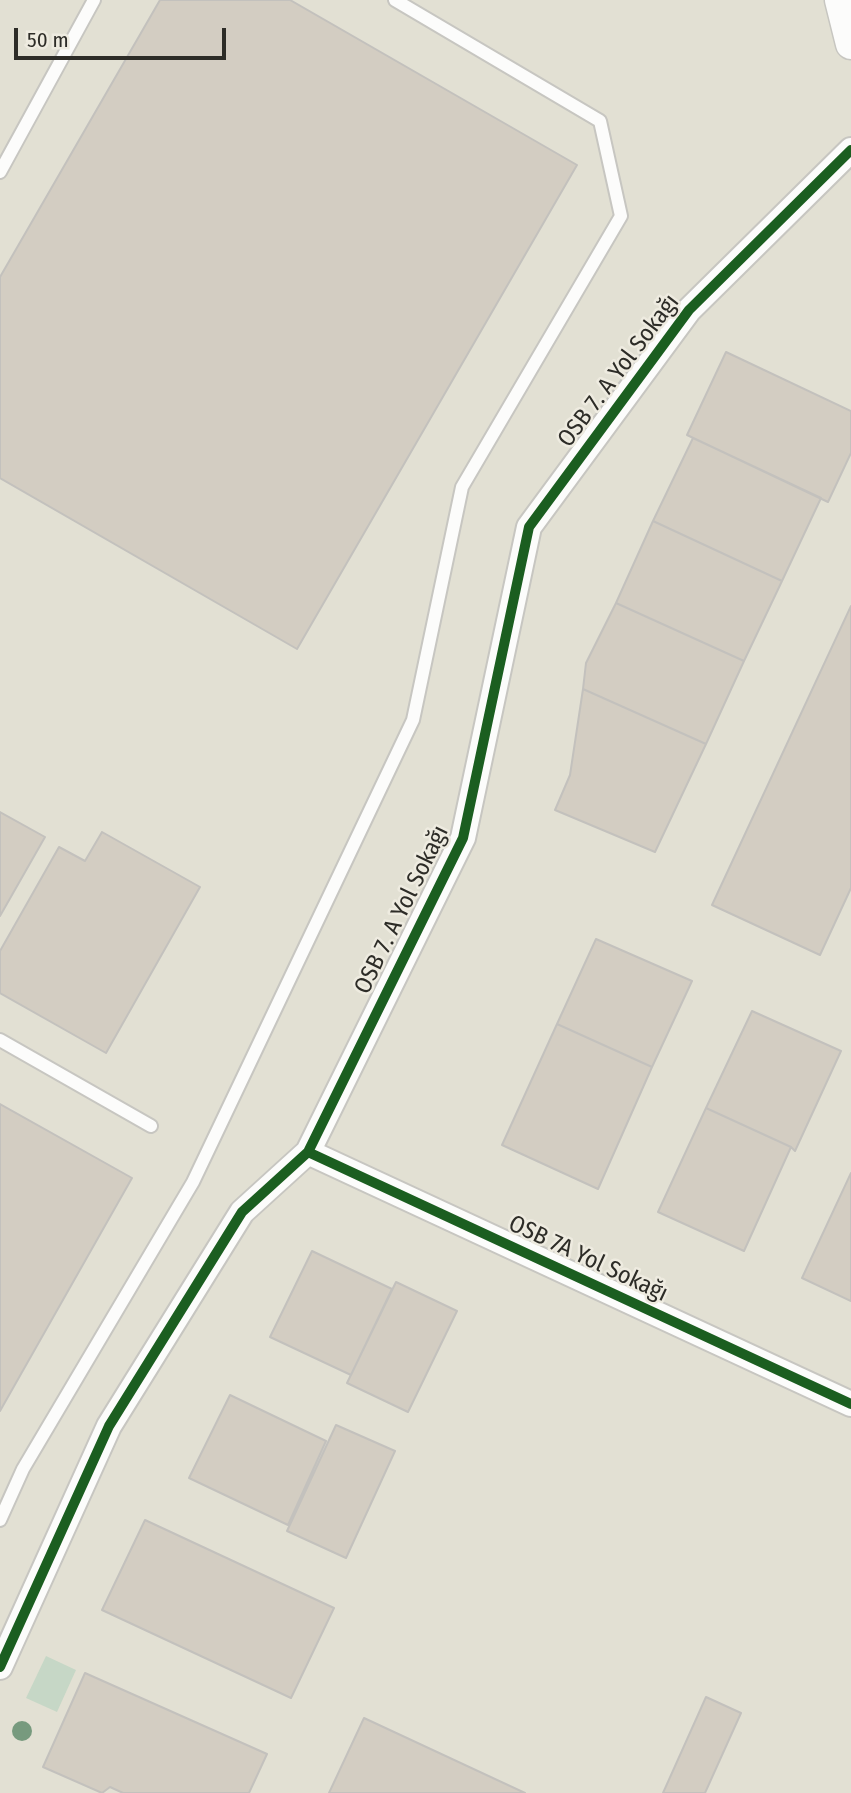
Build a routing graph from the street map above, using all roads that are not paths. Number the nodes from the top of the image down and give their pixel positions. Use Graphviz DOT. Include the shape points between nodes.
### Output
graph roads {
  1 [pos="94,0"];
  2 [pos="396,0"];
  3 [pos="840,0"];
  4 [pos="850,34"];
  5 [pos="851,150"];
  6 [pos="0,172"];
  7 [pos="0,1040"];
  8 [pos="151,1126"];
  9 [pos="308,1152"];
  10 [pos="851,1404"];
  11 [pos="0,1520"];
  12 [pos="0,1667"];
  1 -- 6 [label="lane"];
  2 -- 11 [label="lane" via="600,121 621,216 462,487 413,720 193,1182 23,1469"];
  3 -- 4 [label="street"];
  5 -- 9 [label="street, OSB 7. A Yol Sokağı" via="689,310 529,527 464,838"];
  7 -- 8 [label="lane"];
  9 -- 10 [label="street, OSB 7A Yol Sokağı"];
  9 -- 12 [label="street, OSB 7. A Yol Sokağı" via="242,1212 109,1426"];
}
